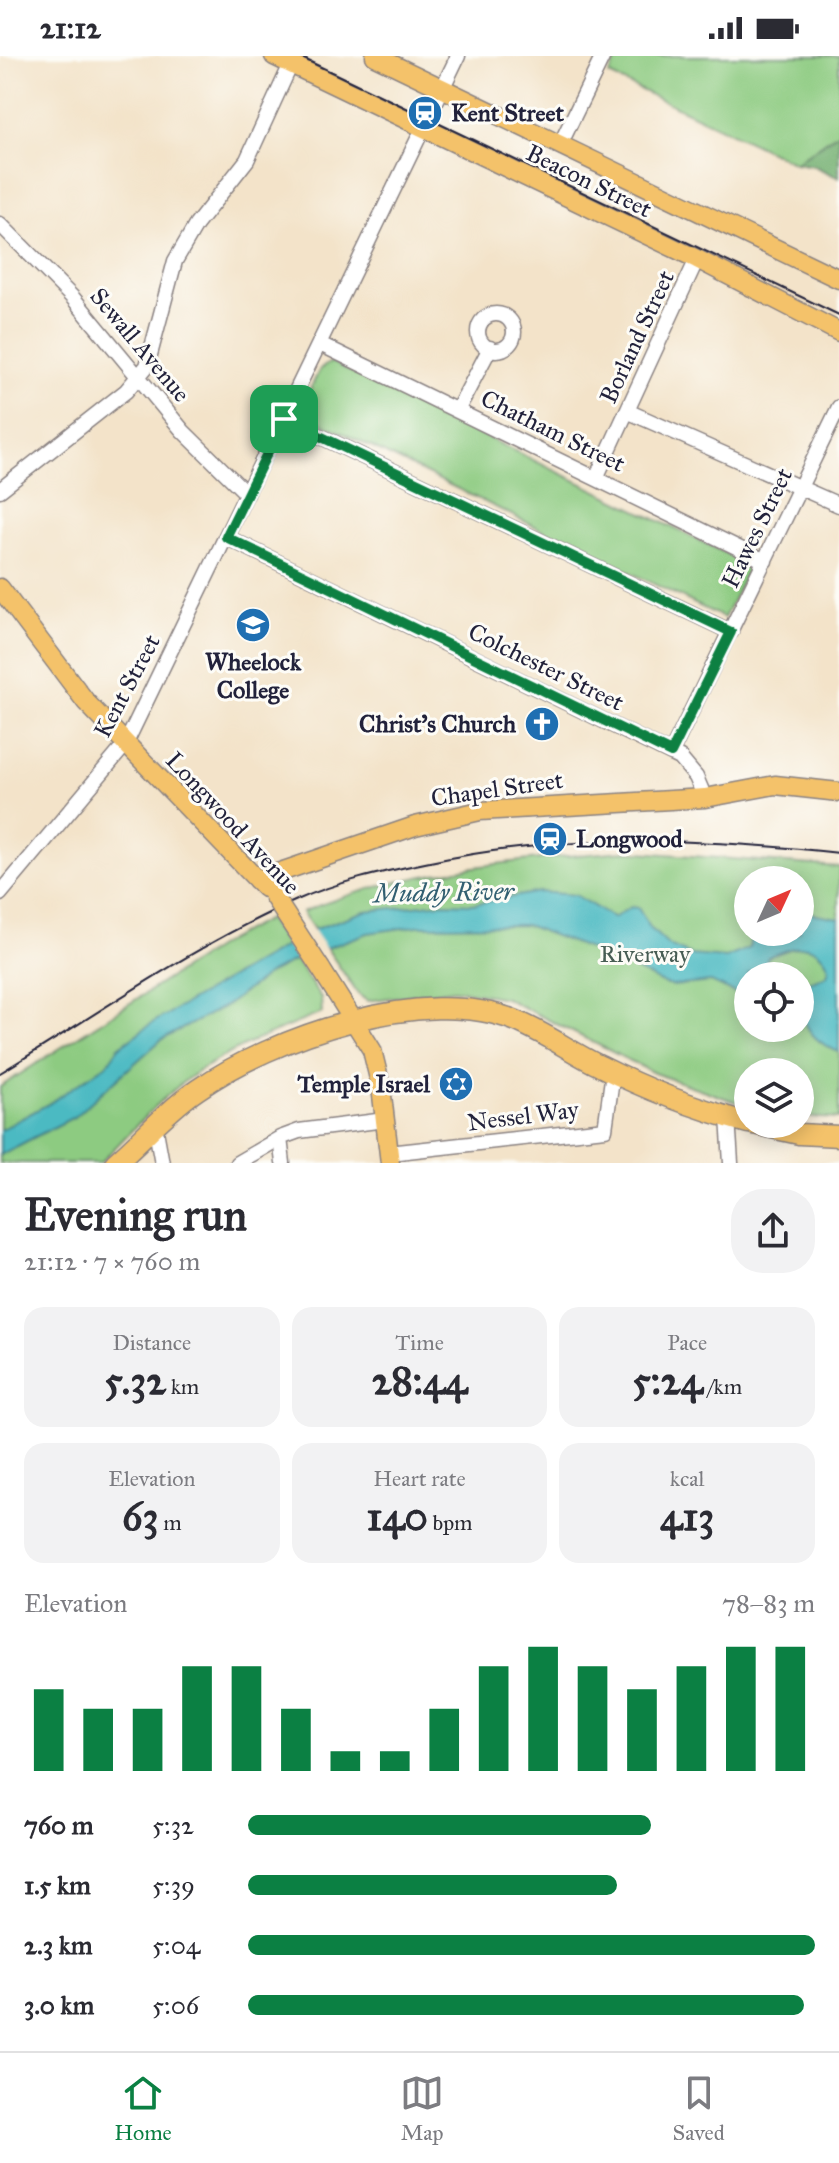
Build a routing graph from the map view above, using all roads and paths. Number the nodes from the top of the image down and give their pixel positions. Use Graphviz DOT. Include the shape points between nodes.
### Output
graph roads {
  1 [pos="375,56"];
  2 [pos="458,56"];
  3 [pos="603,56"];
  4 [pos="282,60"];
  5 [pos="443,89"];
  6 [pos="424,128"];
  7 [pos="560,145"];
  8 [pos="0,224"];
  9 [pos="697,259"];
  10 [pos="839,279"];
  11 [pos="839,332"];
  12 [pos="320,344"];
  13 [pos="490,348"];
  14 [pos="137,378"];
  15 [pos="839,407"];
  16 [pos="458,409"];
  17 [pos="627,411"];
  18 [pos="284,419"];
  19 [pos="596,478"];
  20 [pos="0,490"];
  21 [pos="799,490"];
  22 [pos="247,494"];
  23 [pos="839,505"];
  24 [pos="226,537"];
  25 [pos="765,561"];
  26 [pos="0,588"];
  27 [pos="731,632"];
  28 [pos="125,745"];
  29 [pos="671,753"];
  30 [pos="839,792"];
  31 [pos="705,798"];
  32 [pos="257,880"];
  33 [pos="0,893"];
  34 [pos="356,1023"];
  35 [pos="613,1072"];
  36 [pos="728,1117"];
  37 [pos="734,1119"];
  38 [pos="385,1120"];
  39 [pos="155,1125"];
  40 [pos="814,1135"];
  41 [pos="839,1136"];
  42 [pos="280,1138"];
  43 [pos="389,1158"];
  44 [pos="115,1163"];
  45 [pos="162,1163"];
  46 [pos="237,1163"];
  47 [pos="283,1163"];
  48 [pos="731,1163"];
  1 -- 5 [label="main road, Beacon Street"];
  2 -- 5 [label="street, Kent Street"];
  3 -- 7 [label="street"];
  4 -- 6 [label="main road, Beacon Street"];
  4 -- 14 [label="street" via="247,160 175,261 147,366"];
  5 -- 6 [label="street, Kent Street"];
  5 -- 7 [label="main road, Beacon Street"];
  6 -- 9 [label="main road, Beacon Street"];
  6 -- 12 [label="street, Kent Street"];
  7 -- 10 [label="main road, Beacon Street"];
  8 -- 14 [label="street, Sewall Avenue" via="73,298"];
  9 -- 11 [label="main road, Beacon Street"];
  9 -- 17 [label="street, Borland Street"];
  12 -- 16 [label="street, Chatham Street"];
  12 -- 18 [label="street, Kent Street"];
  13 -- 16 [label="street"];
  14 -- 20 [label="street"];
  14 -- 22 [label="street, Sewall Avenue"];
  15 -- 21 [label="street, Hawes Street"];
  16 -- 19 [label="street, Chatham Street"];
  17 -- 19 [label="street, Borland Street"];
  17 -- 21 [label="street"];
  18 -- 22 [label="street, Kent Street"];
  18 -- 27 [label="street"];
  19 -- 25 [label="street, Chatham Street"];
  21 -- 23 [label="street"];
  21 -- 25 [label="street, Hawes Street"];
  22 -- 24 [label="street, Kent Street"];
  24 -- 28 [label="street, Kent Street"];
  24 -- 29 [label="street, Colchester Street"];
  25 -- 27 [label="street, Hawes Street"];
  26 -- 28 [label="main road, Longwood Avenue"];
  27 -- 29 [label="street, Hawes Street"];
  28 -- 32 [label="main road, Longwood Avenue"];
  28 -- 33 [label="street, Kent Street"];
  29 -- 31 [label="street, Colchester Street" via="688,766"];
  30 -- 31 [label="main road" via="775,785"];
  31 -- 32 [label="main road, Chapel Street" via="480,811 415,826"];
  32 -- 34 [label="main road, Longwood Avenue, bridge" via="272,894"];
  34 -- 35 [label="highway" via="430,1007 477,1009 519,1022"];
  34 -- 38 [label="main road, Longwood Avenue" via="375,1057"];
  34 -- 39 [label="highway" via="303,1038 227,1072"];
  35 -- 36 [label="highway"];
  35 -- 43 [label="street, Nessel Way" via="605,1129"];
  36 -- 37 [label="highway"];
  36 -- 48 [label="street"];
  38 -- 42 [label="street"];
  38 -- 43 [label="main road, Longwood Avenue"];
  39 -- 44 [label="highway"];
  39 -- 45 [label="street"];
  40 -- 41 [label="highway"];
  42 -- 46 [label="street"];
  42 -- 47 [label="street"];
}
